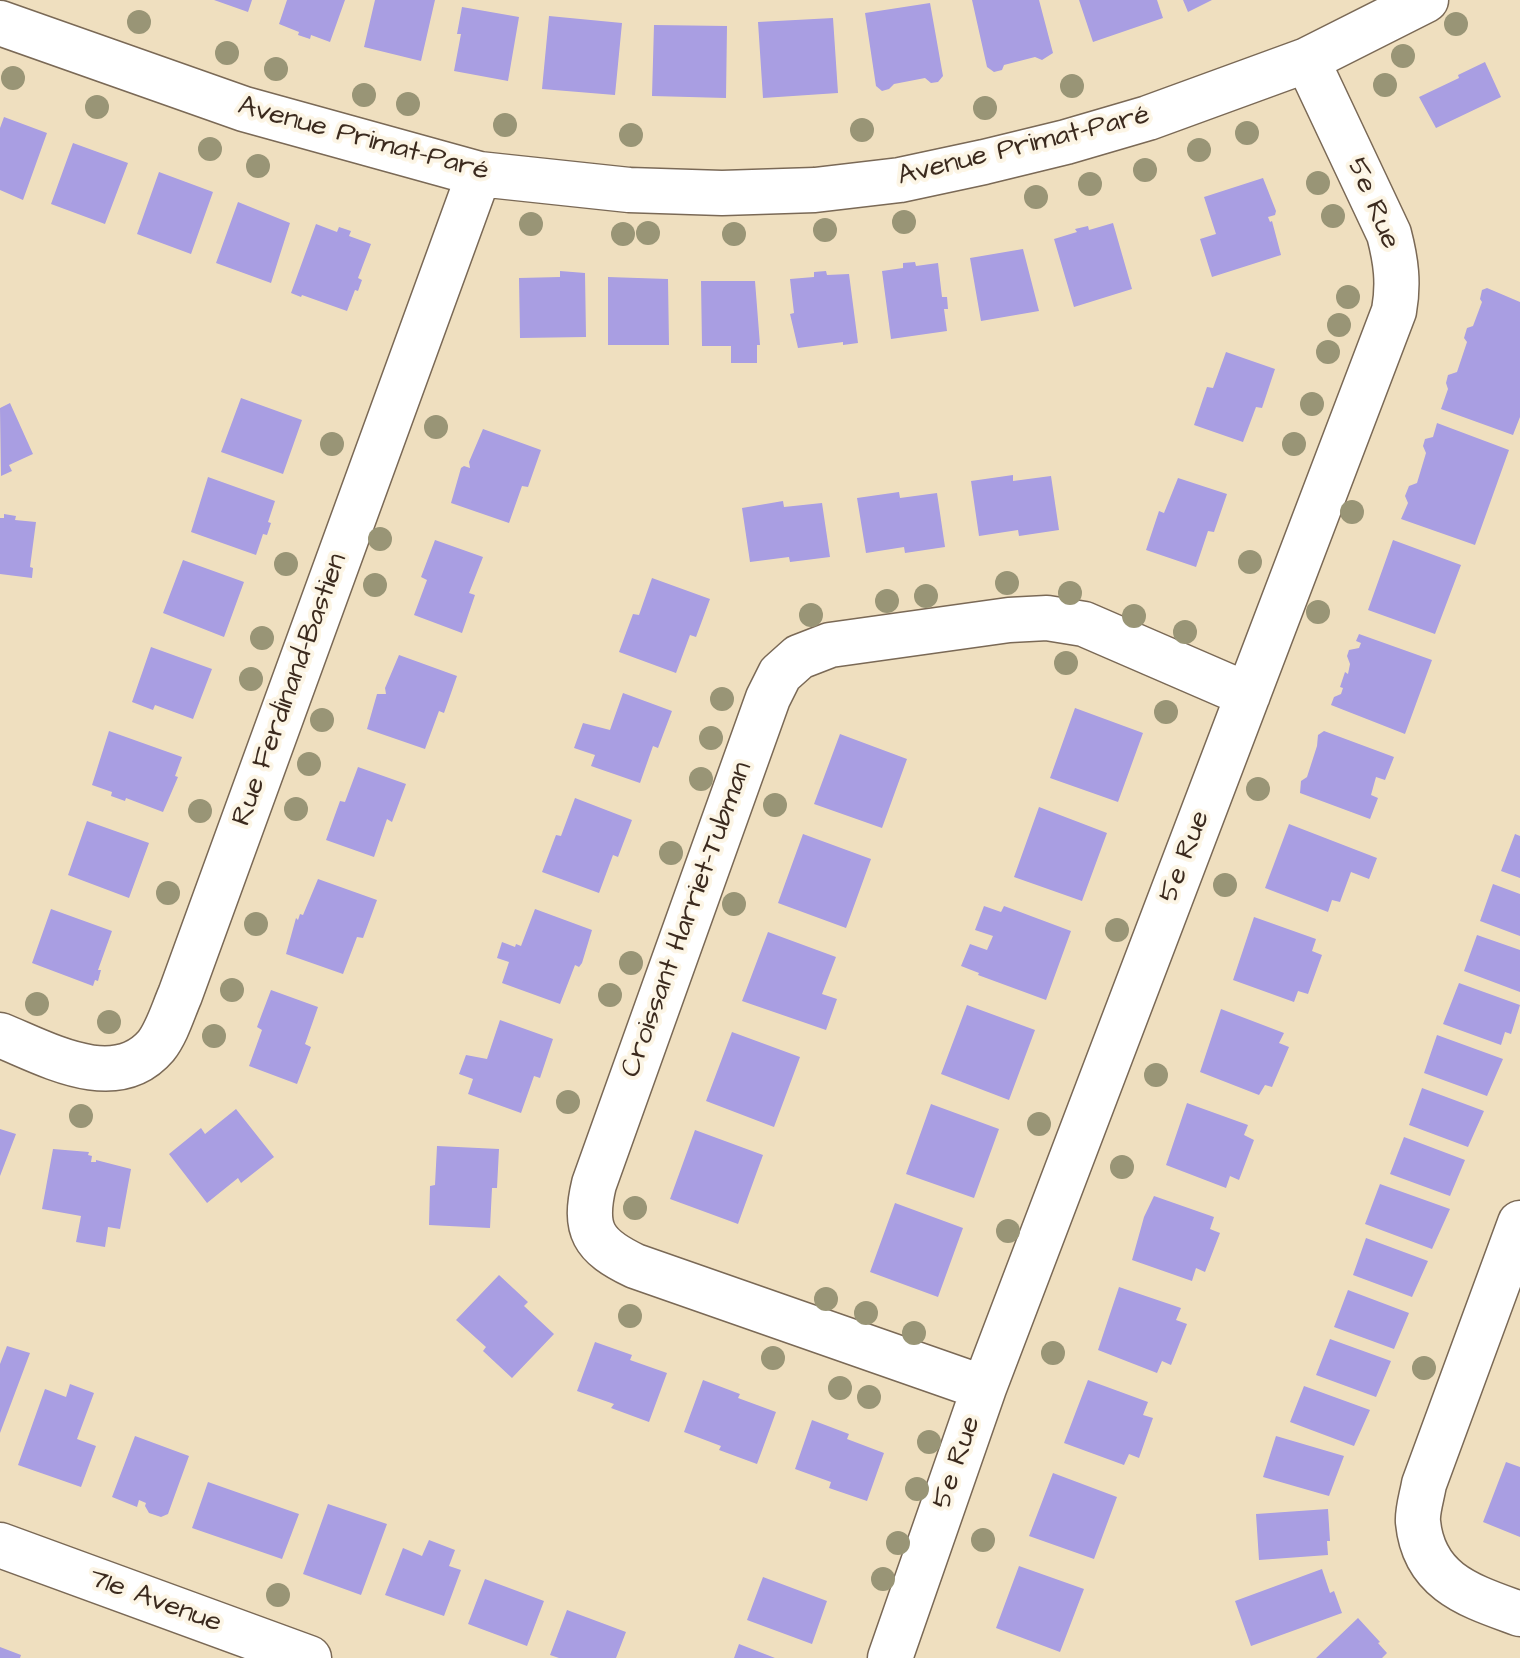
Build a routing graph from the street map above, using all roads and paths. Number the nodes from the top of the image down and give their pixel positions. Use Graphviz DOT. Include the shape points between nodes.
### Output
graph roads {
  1 [pos="1426,0"];
  2 [pos="10,16"];
  3 [pos="1307,60"];
  4 [pos="479,174"];
  5 [pos="1248,695"];
  6 [pos="0,1035"];
  7 [pos="1520,1223"];
  8 [pos="984,1388"];
  9 [pos="0,1545"];
  10 [pos="1520,1614"];
  11 [pos="309,1658"];
  12 [pos="890,1658"];
  1 -- 3 [label="street, Avenue Primat-Paré"];
  2 -- 4 [label="street, Avenue Primat-Paré" via="244,109"];
  3 -- 4 [label="street, Avenue Primat-Paré" via="1148,118 900,180 722,193 629,190"];
  3 -- 5 [label="street, 5e Rue" via="1389,234 1398,286 1394,311"];
  4 -- 6 [label="street, Rue Ferdinand-Bastien" via="180,995 156,1046 122,1067 100,1069"];
  5 -- 8 [label="street, 5e Rue"];
  5 -- 8 [label="street, Croissant Harriet-Tubman" via="1084,624 1047,618 830,645 799,657 780,674 768,698 594,1184 588,1209 592,1234 609,1254 635,1266"];
  7 -- 10 [label="street" via="1424,1484 1417,1521 1427,1553 1445,1581"];
  8 -- 12 [label="street, 5e Rue"];
  9 -- 11 [label="street, 71e Avenue"];
}
